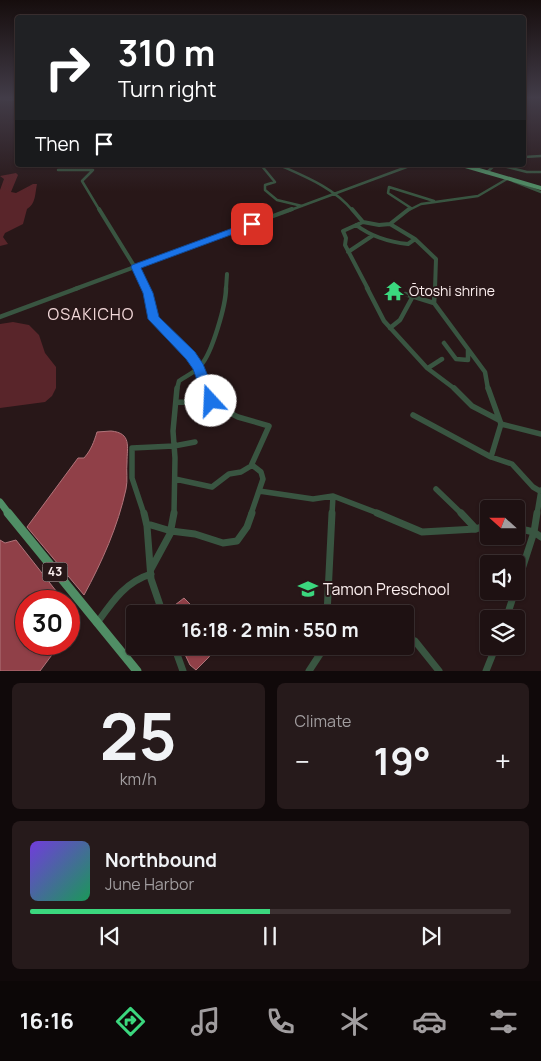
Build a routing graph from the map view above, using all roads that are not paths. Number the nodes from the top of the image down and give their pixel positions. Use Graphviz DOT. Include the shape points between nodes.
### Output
graph roads {
  1 [pos="541,156"];
  2 [pos="526,157"];
  3 [pos="263,167"];
  4 [pos="284,167"];
  5 [pos="407,167"];
  6 [pos="468,167"];
  7 [pos="493,167"];
  8 [pos="507,167"];
  9 [pos="58,170"];
  10 [pos="541,172"];
  11 [pos="486,173"];
  12 [pos="507,179"];
  13 [pos="513,181"];
  14 [pos="541,188"];
  15 [pos="541,192"];
  16 [pos="334,194"];
  17 [pos="436,201"];
  18 [pos="302,206"];
  19 [pos="411,208"];
  20 [pos="363,222"];
  21 [pos="390,224"];
  22 [pos="356,225"];
  23 [pos="372,236"];
  24 [pos="415,239"];
  25 [pos="348,252"];
  26 [pos="136,267"];
  27 [pos="227,274"];
  28 [pos="405,294"];
  29 [pos="413,296"];
  30 [pos="434,303"];
  31 [pos="0,317"];
  32 [pos="390,328"];
  33 [pos="444,343"];
  34 [pos="468,350"];
  35 [pos="442,359"];
  36 [pos="199,367"];
  37 [pos="428,368"];
  38 [pos="177,402"];
  39 [pos="210,402"];
  40 [pos="413,415"];
  41 [pos="500,422"];
  42 [pos="541,434"];
  43 [pos="195,442"];
  44 [pos="174,446"];
  45 [pos="491,457"];
  46 [pos="252,465"];
  47 [pos="175,479"];
  48 [pos="436,489"];
  49 [pos="540,490"];
  50 [pos="259,491"];
  51 [pos="333,496"];
  52 [pos="0,502"];
  53 [pos="147,526"];
  54 [pos="480,527"];
  55 [pos="476,529"];
  56 [pos="525,530"];
  57 [pos="171,531"];
  58 [pos="534,532"];
  59 [pos="541,538"];
  60 [pos="151,571"];
  61 [pos="159,605"];
  62 [pos="327,605"];
  63 [pos="509,610"];
  64 [pos="97,624"];
  65 [pos="415,641"];
  66 [pos="177,655"];
  67 [pos="319,655"];
  68 [pos="492,655"];
  69 [pos="137,671"];
  70 [pos="183,671"];
  71 [pos="308,671"];
  72 [pos="439,671"];
  73 [pos="486,671"];
  1 -- 2 [label="street"];
  3 -- 18 [label="street" via="275,182 266,185 265,190 274,200"];
  4 -- 16 [label="street"];
  5 -- 16 [label="street"];
  6 -- 11 [label="main road"];
  7 -- 11 [label="street"];
  8 -- 10 [label="street"];
  9 -- 26 [label="street" via="93,170 82,181"];
  11 -- 12 [label="main road"];
  12 -- 13 [label="main road"];
  12 -- 17 [label="street" via="478,196"];
  13 -- 14 [label="main road"];
  13 -- 15 [label="street"];
  16 -- 18 [label="street"];
  16 -- 20 [label="street"];
  17 -- 19 [label="street"];
  17 -- 19 [label="street" via="389,186 388,193"];
  18 -- 26 [label="street"];
  19 -- 21 [label="street"];
  20 -- 21 [label="street"];
  20 -- 22 [label="street"];
  21 -- 24 [label="street"];
  22 -- 23 [label="street"];
  22 -- 25 [label="street" via="343,231"];
  23 -- 24 [label="street" via="408,244"];
  23 -- 25 [label="street"];
  24 -- 30 [label="street" via="436,259"];
  25 -- 32 [label="street"];
  26 -- 31 [label="street"];
  26 -- 36 [label="street" via="148,293 154,319"];
  27 -- 36 [label="street" via="226,301 208,352"];
  28 -- 29 [label="street"];
  29 -- 30 [label="street"];
  29 -- 32 [label="street" via="400,320"];
  30 -- 34 [label="street"];
  32 -- 37 [label="street"];
  33 -- 34 [label="street" via="456,359 468,360"];
  34 -- 41 [label="street" via="485,372"];
  35 -- 37 [label="street"];
  36 -- 38 [label="street" via="178,381"];
  36 -- 39 [label="street"];
  37 -- 41 [label="street" via="453,386 472,406"];
  38 -- 39 [label="street"];
  38 -- 44 [label="street"];
  39 -- 46 [label="street" via="238,417 269,426"];
  40 -- 45 [label="street"];
  41 -- 42 [label="street"];
  41 -- 45 [label="street"];
  43 -- 44 [label="street"];
  44 -- 47 [label="street"];
  44 -- 53 [label="street" via="132,448 132,478"];
  45 -- 49 [label="street" via="512,464"];
  46 -- 47 [label="street" via="229,474 212,487"];
  46 -- 50 [label="street" via="261,472"];
  47 -- 57 [label="street"];
  48 -- 55 [label="street"];
  49 -- 58 [label="street"];
  50 -- 51 [label="street" via="313,498"];
  50 -- 57 [label="street" via="247,527 236,540 223,543"];
  51 -- 55 [label="street" via="422,532"];
  51 -- 62 [label="street"];
  52 -- 64 [label="main road, 43"];
  53 -- 57 [label="street"];
  53 -- 60 [label="street"];
  54 -- 55 [label="street"];
  56 -- 58 [label="street"];
  57 -- 60 [label="street"];
  58 -- 59 [label="street"];
  58 -- 63 [label="street"];
  60 -- 61 [label="street"];
  60 -- 64 [label="street" via="126,586"];
  64 -- 69 [label="main road, 43"];
  65 -- 72 [label="street"];
  66 -- 70 [label="street"];
  67 -- 71 [label="street"];
  68 -- 73 [label="street"];
}
